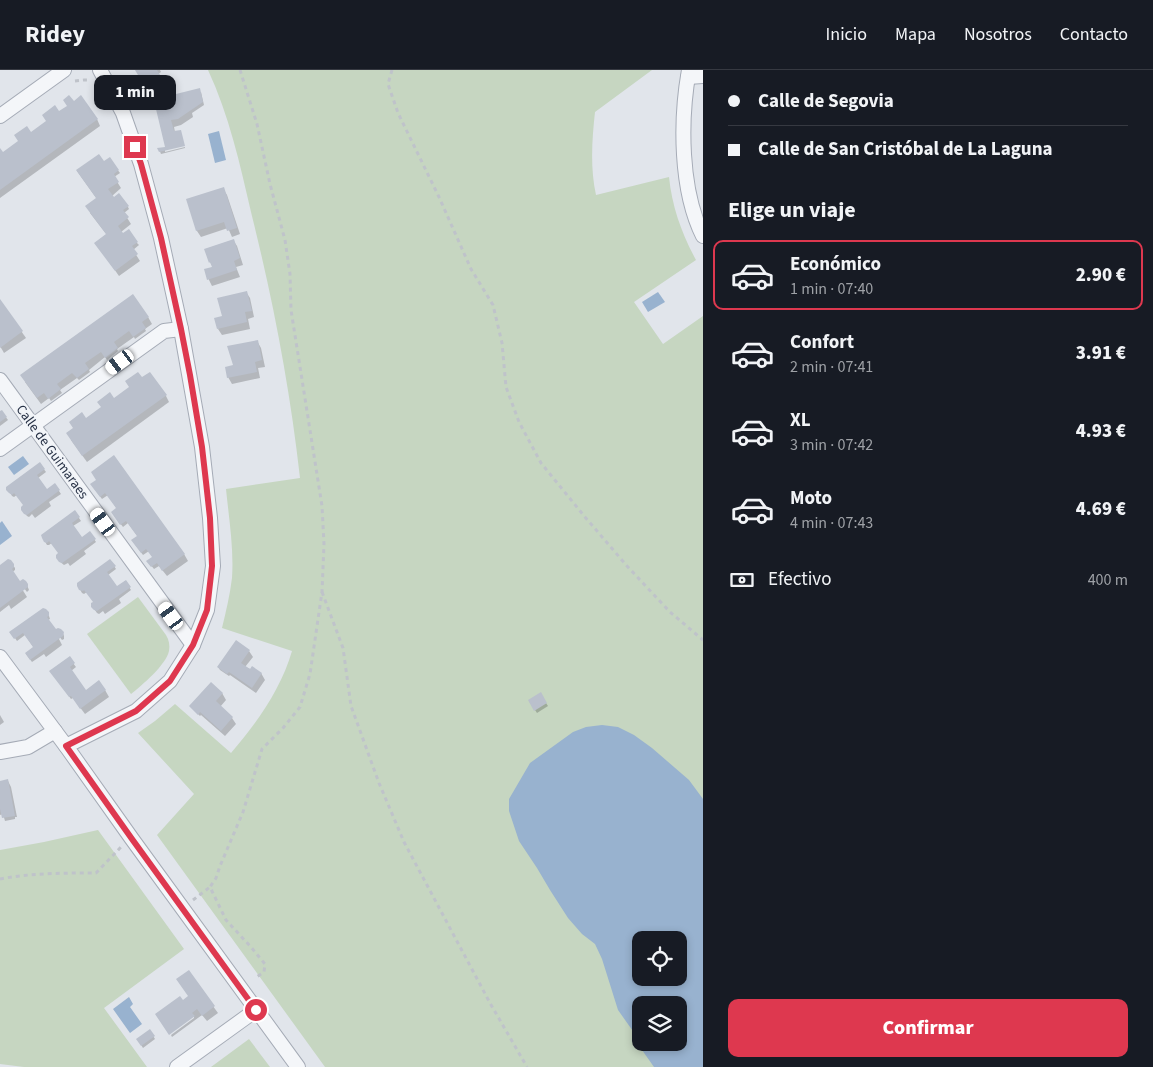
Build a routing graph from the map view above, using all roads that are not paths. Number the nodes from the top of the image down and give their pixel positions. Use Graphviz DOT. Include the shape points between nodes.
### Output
graph roads {
  1 [pos="64,70"];
  2 [pos="100,70"];
  3 [pos="688,73"];
  4 [pos="703,76"];
  5 [pos="0,116"];
  6 [pos="703,236"];
  7 [pos="181,329"];
  8 [pos="0,380"];
  9 [pos="32,425"];
  10 [pos="0,449"];
  11 [pos="193,645"];
  12 [pos="0,657"];
  13 [pos="55,731"];
  14 [pos="66,746"];
  15 [pos="0,752"];
  16 [pos="256,1010"];
  17 [pos="177,1067"];
  18 [pos="298,1067"];
  1 -- 5 [label="street"];
  2 -- 7 [label="street" via="123,113 141,164"];
  3 -- 4 [label="street"];
  3 -- 6 [label="street" via="683,123 685,175"];
  7 -- 9 [label="street" via="164,331"];
  7 -- 11 [label="street" via="202,447 212,566 207,610"];
  8 -- 9 [label="street, Calle de Guimaraes"];
  9 -- 10 [label="street"];
  9 -- 11 [label="street, Calle de Guimaraes"];
  11 -- 14 [label="street" via="170,681 136,711"];
  12 -- 13 [label="street"];
  13 -- 14 [label="street"];
  13 -- 15 [label="street" via="28,746"];
  14 -- 16 [label="street"];
  16 -- 17 [label="street"];
  16 -- 18 [label="street"];
}
